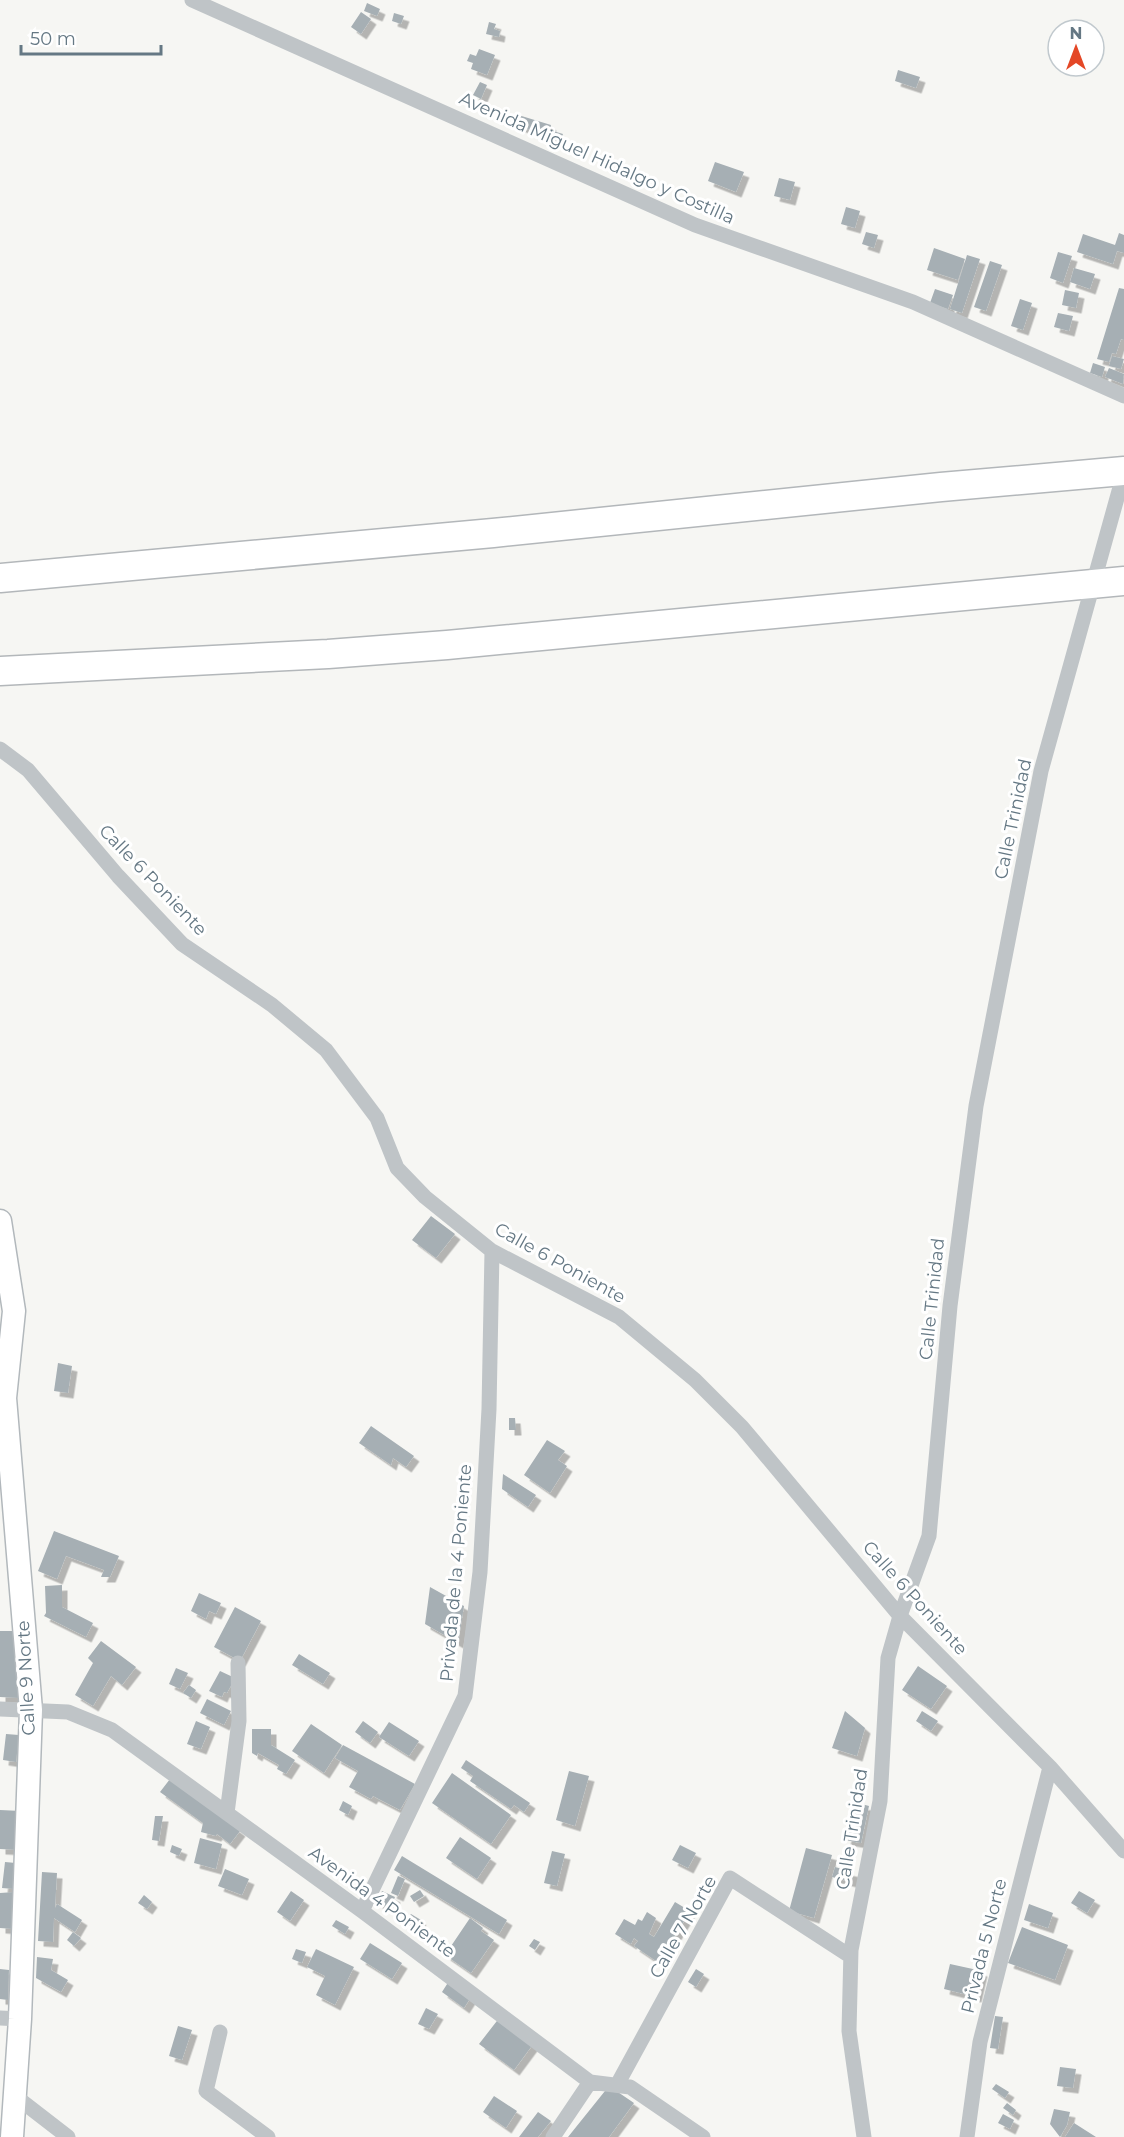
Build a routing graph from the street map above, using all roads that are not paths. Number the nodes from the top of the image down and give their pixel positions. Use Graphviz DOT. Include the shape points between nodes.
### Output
graph roads {
  1 [pos="192,0"];
  2 [pos="1124,396"];
  3 [pos="1124,472"];
  4 [pos="0,578"];
  5 [pos="1124,581"];
  6 [pos="1095,584"];
  7 [pos="0,671"];
  8 [pos="0,748"];
  9 [pos="0,1221"];
  10 [pos="492,1251"];
  11 [pos="3,1397"];
  12 [pos="900,1616"];
  13 [pos="238,1663"];
  14 [pos="0,1708"];
  15 [pos="31,1710"];
  16 [pos="1050,1767"];
  17 [pos="227,1813"];
  18 [pos="1124,1851"];
  19 [pos="362,1911"];
  20 [pos="850,1956"];
  21 [pos="10,2018"];
  22 [pos="220,2032"];
  23 [pos="590,2082"];
  24 [pos="617,2085"];
  25 [pos="15,2096"];
  26 [pos="12,2137"];
  27 [pos="68,2137"];
  28 [pos="268,2137"];
  29 [pos="553,2137"];
  30 [pos="703,2137"];
  31 [pos="864,2137"];
  32 [pos="967,2137"];
  1 -- 2 [label="street, Avenida Miguel Hidalgo y Costilla" via="695,225 913,302"];
  3 -- 4 [label="highway"];
  3 -- 6 [label="street, Calle Trinidad"];
  5 -- 6 [label="highway"];
  6 -- 7 [label="highway" via="340,653"];
  6 -- 12 [label="street, Calle Trinidad" via="1041,771 976,1106 950,1306 929,1536"];
  8 -- 10 [label="street, Calle 6 Poniente" via="28,770 182,944 272,1005 326,1050 377,1118 397,1168 425,1197"];
  9 -- 11 [label="street, Calle 9 Norte" via="15,1311"];
  10 -- 12 [label="street, Calle 6 Poniente" via="619,1317 695,1380 742,1427"];
  10 -- 19 [label="street, Privada de la 4 Poniente" via="480,1572 465,1696"];
  11 -- 15 [label="street, Calle 9 Norte"];
  12 -- 16 [label="street, Calle 6 Poniente"];
  12 -- 20 [label="street, Calle Trinidad" via="888,1659 880,1801"];
  13 -- 17 [label="street" via="239,1721"];
  14 -- 15 [label="street, Avenida 4 Poniente"];
  15 -- 17 [label="street, Avenida 4 Poniente" via="68,1712 112,1730"];
  15 -- 21 [label="street, Calle 9 Norte"];
  16 -- 18 [label="street, Calle 6 Poniente"];
  16 -- 32 [label="street, Privada 5 Norte" via="980,2042"];
  17 -- 19 [label="street, Avenida 4 Poniente"];
  19 -- 23 [label="street, Avenida 4 Poniente"];
  20 -- 24 [label="street, Calle 7 Norte" via="730,1878"];
  20 -- 31 [label="street, Calle Trinidad" via="849,2031"];
  21 -- 25 [label="street, Calle 9 Norte"];
  22 -- 28 [label="street" via="206,2091"];
  23 -- 24 [label="street"];
  23 -- 29 [label="street"];
  24 -- 30 [label="street" via="630,2087"];
  25 -- 26 [label="street, Calle 9 Norte"];
  25 -- 27 [label="street"];
}
